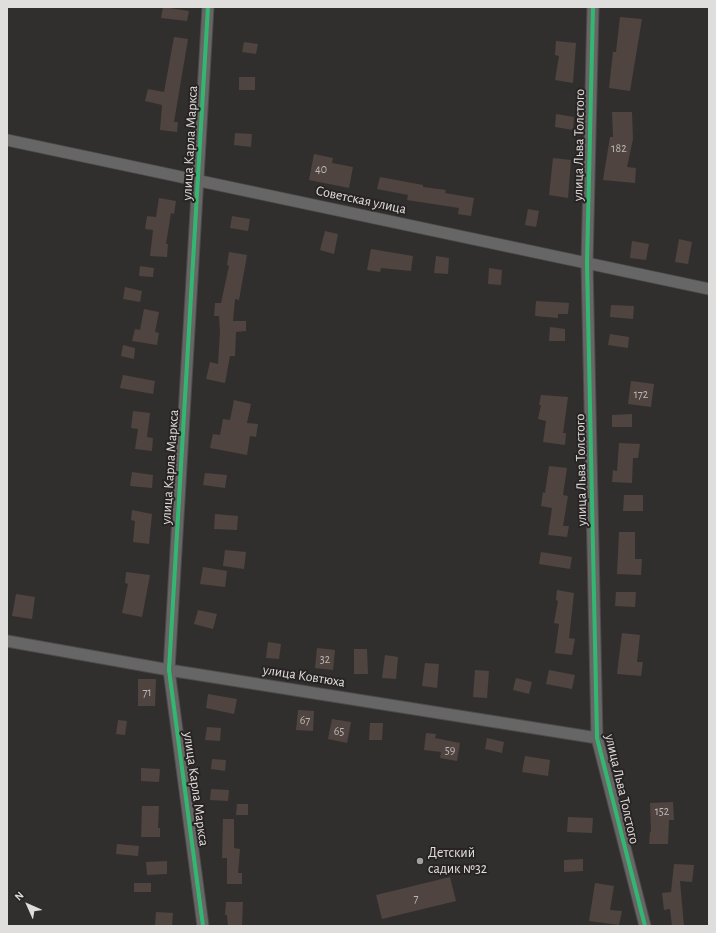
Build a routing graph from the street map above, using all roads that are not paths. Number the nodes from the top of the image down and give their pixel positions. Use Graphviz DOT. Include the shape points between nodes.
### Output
graph roads {
  1 [pos="208,7"];
  2 [pos="593,7"];
  3 [pos="7,140"];
  4 [pos="199,181"];
  5 [pos="587,263"];
  6 [pos="709,289"];
  7 [pos="7,641"];
  8 [pos="169,670"];
  9 [pos="597,738"];
  10 [pos="203,926"];
  11 [pos="645,926"];
  1 -- 4 [label="street, улица Карла Маркса"];
  2 -- 5 [label="street, улица Льва Толстого"];
  3 -- 4 [label="street, Советская улица"];
  4 -- 5 [label="street, Советская улица"];
  4 -- 8 [label="street, улица Карла Маркса"];
  5 -- 6 [label="street, Советская улица"];
  5 -- 9 [label="street, улица Льва Толстого"];
  7 -- 8 [label="street, улица Ковтюха"];
  8 -- 9 [label="street, улица Ковтюха"];
  8 -- 10 [label="street, улица Карла Маркса"];
  9 -- 11 [label="street, улица Льва Толстого"];
}
